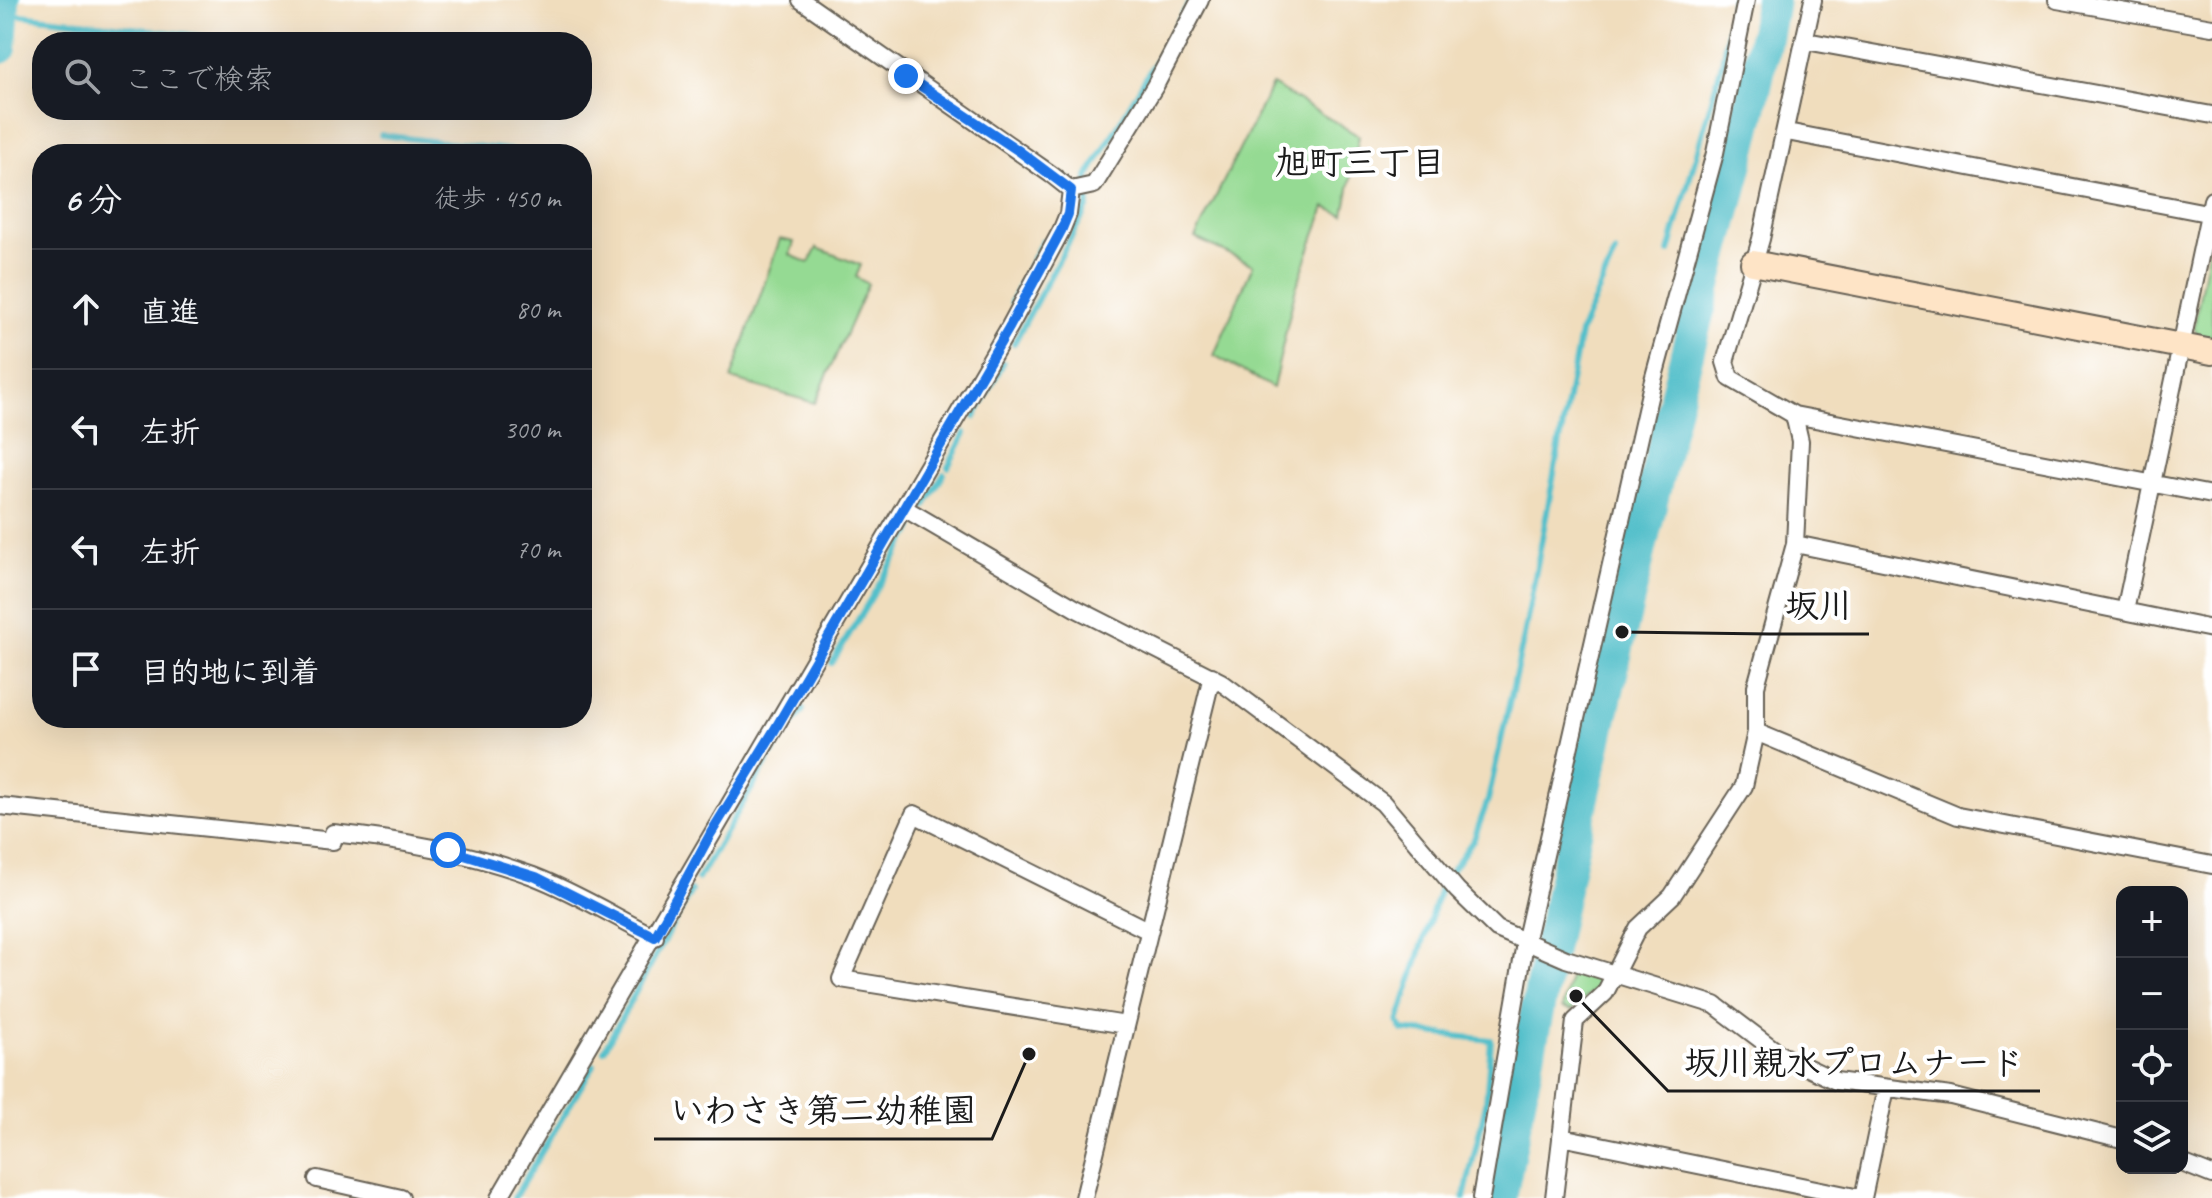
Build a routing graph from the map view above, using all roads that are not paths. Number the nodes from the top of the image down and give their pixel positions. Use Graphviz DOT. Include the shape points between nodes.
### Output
graph roads {
  1 [pos="801,0"];
  2 [pos="1200,0"];
  3 [pos="1746,0"];
  4 [pos="1813,0"];
  5 [pos="2057,0"];
  6 [pos="2212,27"];
  7 [pos="1806,41"];
  8 [pos="2212,115"];
  9 [pos="1787,132"];
  10 [pos="1071,190"];
  11 [pos="2211,209"];
  12 [pos="1753,263"];
  13 [pos="2182,347"];
  14 [pos="2212,352"];
  15 [pos="1794,415"];
  16 [pos="2153,483"];
  17 [pos="2212,495"];
  18 [pos="904,508"];
  19 [pos="1795,544"];
  20 [pos="2125,611"];
  21 [pos="2212,629"];
  22 [pos="1212,676"];
  23 [pos="1756,732"];
  24 [pos="0,806"];
  25 [pos="2212,865"];
  26 [pos="1149,931"];
  27 [pos="655,937"];
  28 [pos="1527,944"];
  29 [pos="1618,972"];
  30 [pos="1126,1025"];
  31 [pos="1886,1088"];
  32 [pos="1561,1137"];
  33 [pos="2116,1137"];
  34 [pos="2188,1165"];
  35 [pos="2212,1175"];
  36 [pos="317,1179"];
  37 [pos="401,1198"];
  38 [pos="499,1198"];
  39 [pos="1084,1198"];
  40 [pos="1481,1198"];
  41 [pos="1554,1198"];
  42 [pos="1861,1198"];
  1 -- 10 [label="street"];
  2 -- 10 [label="street" via="1094,185"];
  3 -- 28 [label="street" via="1719,138 1652,384"];
  4 -- 7 [label="street"];
  5 -- 6 [label="street"];
  7 -- 8 [label="street"];
  7 -- 9 [label="street"];
  9 -- 11 [label="street"];
  9 -- 12 [label="street"];
  10 -- 18 [label="street" via="1061,231"];
  11 -- 13 [label="street"];
  12 -- 13 [label="street"];
  12 -- 15 [label="street" via="1725,362 1730,378"];
  13 -- 14 [label="street"];
  13 -- 16 [label="street"];
  15 -- 16 [label="street"];
  15 -- 19 [label="street" via="1800,441"];
  16 -- 17 [label="street"];
  16 -- 20 [label="street"];
  18 -- 22 [label="street" via="1075,608"];
  18 -- 27 [label="street"];
  19 -- 20 [label="street"];
  19 -- 23 [label="street" via="1756,686"];
  20 -- 21 [label="street"];
  22 -- 26 [label="street"];
  22 -- 28 [label="street" via="1383,803 1457,890 1497,929"];
  23 -- 25 [label="street" via="1958,816"];
  23 -- 29 [label="street" via="1744,786 1672,896 1638,928"];
  24 -- 27 [label="street" via="387,838 536,877"];
  26 -- 30 [label="street"];
  26 -- 30 [label="street" via="914,814 841,979"];
  27 -- 38 [label="street"];
  28 -- 29 [label="street"];
  28 -- 40 [label="street"];
  29 -- 31 [label="street" via="1715,1005 1806,1069 1836,1081"];
  29 -- 32 [label="street" via="1605,993 1575,1021"];
  30 -- 39 [label="street"];
  31 -- 33 [label="street" via="1951,1096"];
  31 -- 42 [label="street"];
  32 -- 41 [label="street"];
  32 -- 42 [label="street"];
  34 -- 35 [label="street"];
  36 -- 37 [label="street"];
}
